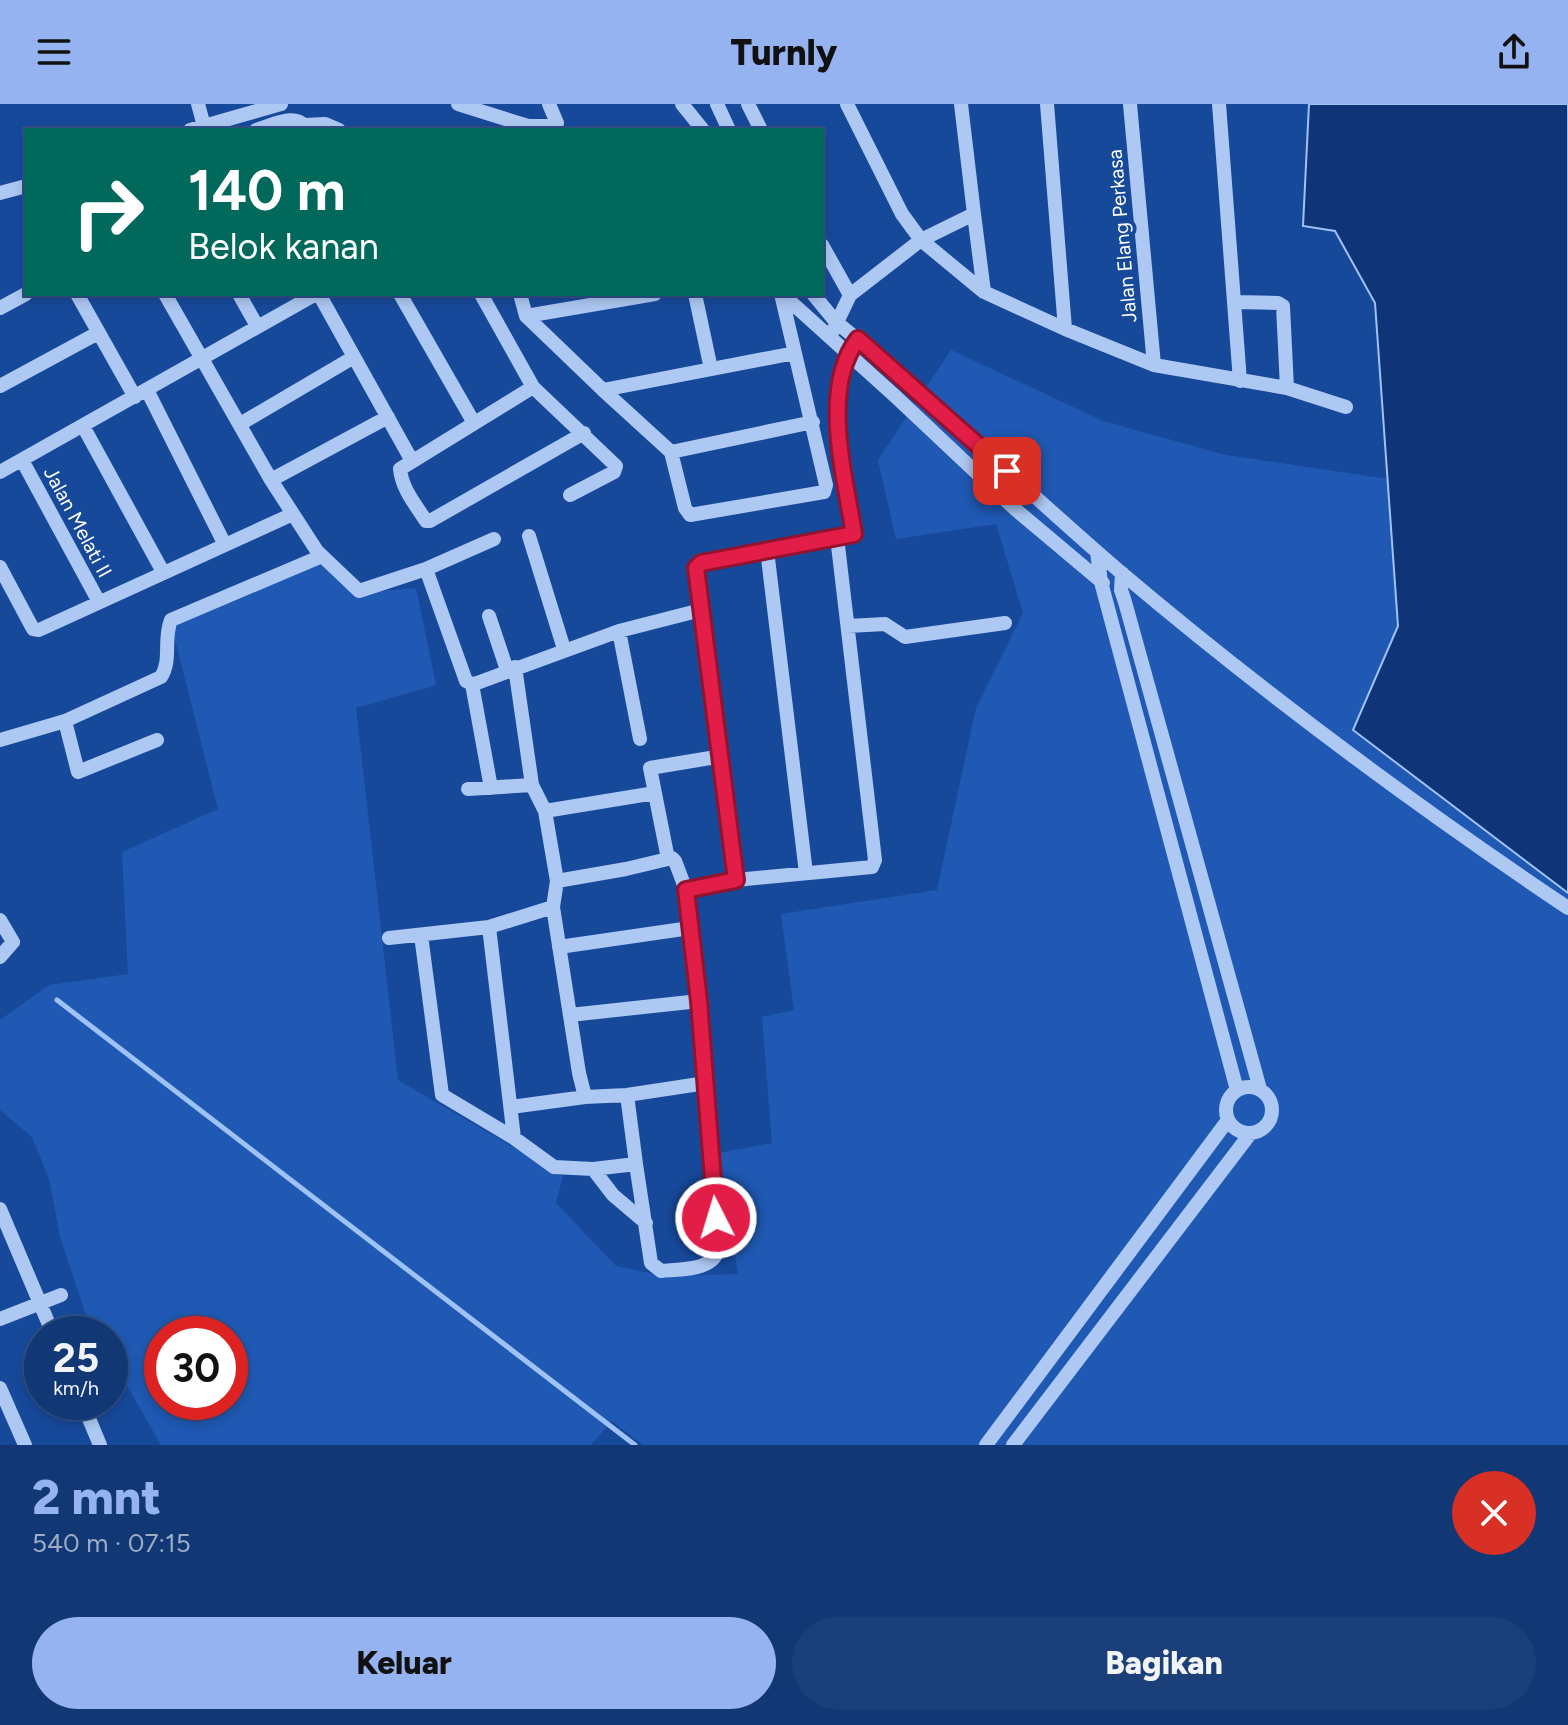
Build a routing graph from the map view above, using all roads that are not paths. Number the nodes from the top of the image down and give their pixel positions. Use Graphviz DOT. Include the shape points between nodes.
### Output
graph roads {
  1 [pos="198,104"];
  2 [pos="281,104"];
  3 [pos="458,104"];
  4 [pos="549,104"];
  5 [pos="682,104"];
  6 [pos="717,104"];
  7 [pos="748,104"];
  8 [pos="847,104"];
  9 [pos="950,104"];
  10 [pos="961,104"];
  11 [pos="1047,104"];
  12 [pos="1130,104"];
  13 [pos="1219,104"];
  14 [pos="307,127"];
  15 [pos="197,128"];
  16 [pos="263,128"];
  17 [pos="334,128"];
  18 [pos="701,128"];
  19 [pos="728,128"];
  20 [pos="760,128"];
  21 [pos="963,130"];
  22 [pos="24,187"];
  23 [pos="0,193"];
  24 [pos="974,214"];
  25 [pos="921,240"];
  26 [pos="824,249"];
  27 [pos="984,292"];
  28 [pos="24,295"];
  29 [pos="850,295"];
  30 [pos="78,296"];
  31 [pos="166,296"];
  32 [pos="240,296"];
  33 [pos="314,296"];
  34 [pos="319,296"];
  35 [pos="401,296"];
  36 [pos="482,296"];
  37 [pos="521,296"];
  38 [pos="643,296"];
  39 [pos="695,296"];
  40 [pos="782,296"];
  41 [pos="784,296"];
  42 [pos="815,296"];
  43 [pos="1235,302"];
  44 [pos="0,308"];
  45 [pos="526,316"];
  46 [pos="836,322"];
  47 [pos="257,326"];
  48 [pos="1065,329"];
  49 [pos="98,333"];
  50 [pos="830,337"];
  51 [pos="858,339"];
  52 [pos="795,353"];
  53 [pos="847,353"];
  54 [pos="202,356"];
  55 [pos="354,357"];
  56 [pos="1154,365"];
  57 [pos="711,369"];
  58 [pos="1240,381"];
  59 [pos="0,386"];
  60 [pos="533,387"];
  61 [pos="1287,388"];
  62 [pos="603,390"];
  63 [pos="141,394"];
  64 [pos="1346,407"];
  65 [pos="388,417"];
  66 [pos="813,422"];
  67 [pos="474,423"];
  68 [pos="240,424"];
  69 [pos="83,426"];
  70 [pos="584,433"];
  71 [pos="671,452"];
  72 [pos="22,460"];
  73 [pos="412,461"];
  74 [pos="0,472"];
  75 [pos="271,480"];
  76 [pos="570,495"];
  77 [pos="293,514"];
  78 [pos="529,536"];
  79 [pos="837,537"];
  80 [pos="494,539"];
  81 [pos="225,545"];
  82 [pos="767,550"];
  83 [pos="1097,552"];
  84 [pos="322,556"];
  85 [pos="0,567"];
  86 [pos="426,569"];
  87 [pos="163,572"];
  88 [pos="1122,573"];
  89 [pos="1101,582"];
  90 [pos="1121,590"];
  91 [pos="1146,593"];
  92 [pos="99,602"];
  93 [pos="701,610"];
  94 [pos="489,616"];
  95 [pos="1005,623"];
  96 [pos="848,626"];
  97 [pos="619,631"];
  98 [pos="564,649"];
  99 [pos="511,669"];
  100 [pos="472,684"];
  101 [pos="65,721"];
  102 [pos="640,739"];
  103 [pos="0,740"];
  104 [pos="157,740"];
  105 [pos="722,756"];
  106 [pos="532,785"];
  107 [pos="491,788"];
  108 [pos="468,789"];
  109 [pos="655,793"];
  110 [pos="1182,809"];
  111 [pos="545,811"];
  112 [pos="1165,814"];
  113 [pos="668,859"];
  114 [pos="806,873"];
  115 [pos="736,880"];
  116 [pos="557,881"];
  117 [pos="686,890"];
  118 [pos="553,907"];
  119 [pos="1568,908"];
  120 [pos="0,920"];
  121 [pos="489,927"];
  122 [pos="690,928"];
  123 [pos="421,935"];
  124 [pos="389,938"];
  125 [pos="559,947"];
  126 [pos="0,957"];
  127 [pos="699,1001"];
  128 [pos="570,1015"];
  129 [pos="706,1083"];
  130 [pos="1260,1089"];
  131 [pos="1237,1090"];
  132 [pos="627,1095"];
  133 [pos="585,1097"];
  134 [pos="511,1107"];
  135 [pos="1228,1120"];
  136 [pos="1250,1134"];
  137 [pos="514,1138"];
  138 [pos="636,1164"];
  139 [pos="593,1169"];
  140 [pos="0,1209"];
  141 [pos="646,1223"];
  142 [pos="61,1295"];
  143 [pos="40,1303"];
  144 [pos="45,1316"];
  145 [pos="0,1319"];
  146 [pos="0,1388"];
  147 [pos="90,1420"];
  148 [pos="25,1445"];
  149 [pos="100,1445"];
  150 [pos="986,1445"];
  151 [pos="1013,1445"];
  1 -- 15 [label="street"];
  2 -- 15 [label="street"];
  3 -- 4 [label="street" via="528,126 554,126"];
  5 -- 18 [label="street"];
  6 -- 19 [label="street"];
  7 -- 20 [label="street"];
  8 -- 25 [label="street" via="902,214"];
  9 -- 21 [label="street"];
  10 -- 21 [label="street"];
  11 -- 48 [label="street"];
  12 -- 56 [label="street, Jalan Elang Perkasa"];
  13 -- 43 [label="street"];
  14 -- 16 [label="street" via="293,119"];
  14 -- 17 [label="street"];
  21 -- 24 [label="street"];
  22 -- 23 [label="street"];
  24 -- 25 [label="street"];
  24 -- 27 [label="street"];
  25 -- 27 [label="street"];
  25 -- 29 [label="street"];
  26 -- 29 [label="street"];
  27 -- 48 [label="street"];
  28 -- 44 [label="street"];
  29 -- 46 [label="street"];
  30 -- 49 [label="street"];
  31 -- 54 [label="street"];
  32 -- 47 [label="street"];
  33 -- 47 [label="street"];
  34 -- 55 [label="street"];
  35 -- 67 [label="street"];
  36 -- 60 [label="street"];
  37 -- 45 [label="street"];
  38 -- 45 [label="street"];
  39 -- 57 [label="street"];
  40 -- 52 [label="street"];
  41 -- 50 [label="street"];
  42 -- 46 [label="street"];
  43 -- 58 [label="street"];
  43 -- 61 [label="street" via="1283,306"];
  45 -- 62 [label="street"];
  46 -- 50 [label="street"];
  46 -- 51 [label="street"];
  47 -- 54 [label="street"];
  48 -- 56 [label="street"];
  49 -- 59 [label="street"];
  49 -- 63 [label="street"];
  50 -- 53 [label="street"];
  51 -- 53 [label="street"];
  51 -- 83 [label="street"];
  52 -- 57 [label="street"];
  52 -- 66 [label="street"];
  53 -- 79 [label="street" via="837,416 854,534"];
  53 -- 89 [label="street"];
  54 -- 63 [label="street"];
  54 -- 68 [label="street"];
  55 -- 65 [label="street"];
  55 -- 68 [label="street"];
  56 -- 58 [label="street"];
  57 -- 62 [label="street"];
  58 -- 61 [label="street"];
  60 -- 67 [label="street"];
  60 -- 70 [label="street"];
  61 -- 64 [label="street"];
  62 -- 71 [label="street"];
  63 -- 69 [label="street"];
  63 -- 81 [label="street"];
  65 -- 73 [label="street"];
  65 -- 75 [label="street"];
  66 -- 71 [label="street"];
  66 -- 71 [label="street" via="826,485 821,493 690,515"];
  67 -- 73 [label="street"];
  68 -- 75 [label="street"];
  69 -- 72 [label="street"];
  69 -- 87 [label="street"];
  70 -- 73 [label="street" via="430,521 401,480 400,469"];
  70 -- 76 [label="street" via="616,470"];
  72 -- 74 [label="street"];
  72 -- 92 [label="street, Jalan Melati II"];
  75 -- 77 [label="street"];
  77 -- 81 [label="street"];
  77 -- 84 [label="street"];
  78 -- 98 [label="street"];
  79 -- 82 [label="street"];
  79 -- 96 [label="street"];
  80 -- 86 [label="street"];
  81 -- 87 [label="street"];
  82 -- 93 [label="street" via="697,565"];
  82 -- 114 [label="street"];
  83 -- 88 [label="street"];
  83 -- 89 [label="street"];
  84 -- 86 [label="street" via="359,591"];
  84 -- 101 [label="street" via="171,620 166,630 167,667 161,677"];
  85 -- 92 [label="street" via="36,630"];
  86 -- 100 [label="street" via="464,676"];
  87 -- 92 [label="street"];
  88 -- 90 [label="street"];
  88 -- 91 [label="street"];
  89 -- 90 [label="street"];
  89 -- 112 [label="street"];
  90 -- 91 [label="street"];
  90 -- 110 [label="street"];
  91 -- 119 [label="street" via="1353,756"];
  93 -- 97 [label="street"];
  93 -- 105 [label="street"];
  94 -- 99 [label="street"];
  95 -- 96 [label="street" via="905,637 885,624"];
  96 -- 114 [label="street" via="875,860 863,869"];
  97 -- 98 [label="street"];
  97 -- 102 [label="street"];
  98 -- 99 [label="street"];
  99 -- 100 [label="street"];
  99 -- 106 [label="street"];
  100 -- 107 [label="street"];
  101 -- 103 [label="street"];
  101 -- 104 [label="street" via="76,770 85,771"];
  105 -- 109 [label="street" via="650,768"];
  105 -- 115 [label="street"];
  106 -- 107 [label="street"];
  106 -- 111 [label="street"];
  107 -- 108 [label="street"];
  109 -- 111 [label="street"];
  109 -- 113 [label="street"];
  110 -- 112 [label="street"];
  110 -- 130 [label="street"];
  111 -- 116 [label="street"];
  112 -- 131 [label="street"];
  113 -- 116 [label="street"];
  113 -- 117 [label="street" via="675,861"];
  114 -- 115 [label="street"];
  115 -- 117 [label="street"];
  116 -- 118 [label="street"];
  117 -- 122 [label="street"];
  118 -- 121 [label="street"];
  118 -- 125 [label="street"];
  120 -- 126 [label="street" via="13,942"];
  121 -- 123 [label="street"];
  121 -- 134 [label="street"];
  122 -- 125 [label="street"];
  122 -- 127 [label="street"];
  123 -- 124 [label="street"];
  123 -- 137 [label="street" via="442,1095"];
  125 -- 128 [label="street"];
  127 -- 128 [label="street"];
  127 -- 129 [label="street"];
  128 -- 133 [label="street"];
  129 -- 132 [label="street"];
  129 -- 141 [label="street" via="718,1255 697,1267 661,1271 651,1263"];
  130 -- 131 [label="street"];
  130 -- 136 [label="street" via="1271,1101 1272,1117 1262,1130"];
  131 -- 135 [label="street" via="1227,1102"];
  132 -- 133 [label="street"];
  132 -- 138 [label="street"];
  133 -- 134 [label="street"];
  134 -- 137 [label="street"];
  135 -- 136 [label="street"];
  135 -- 150 [label="street"];
  136 -- 151 [label="street"];
  137 -- 139 [label="street" via="554,1167"];
  138 -- 139 [label="street"];
  138 -- 141 [label="street"];
  139 -- 141 [label="street"];
  140 -- 143 [label="street"];
  142 -- 143 [label="street"];
  143 -- 144 [label="street"];
  143 -- 145 [label="street"];
  146 -- 148 [label="street"];
  147 -- 149 [label="street"];
}
